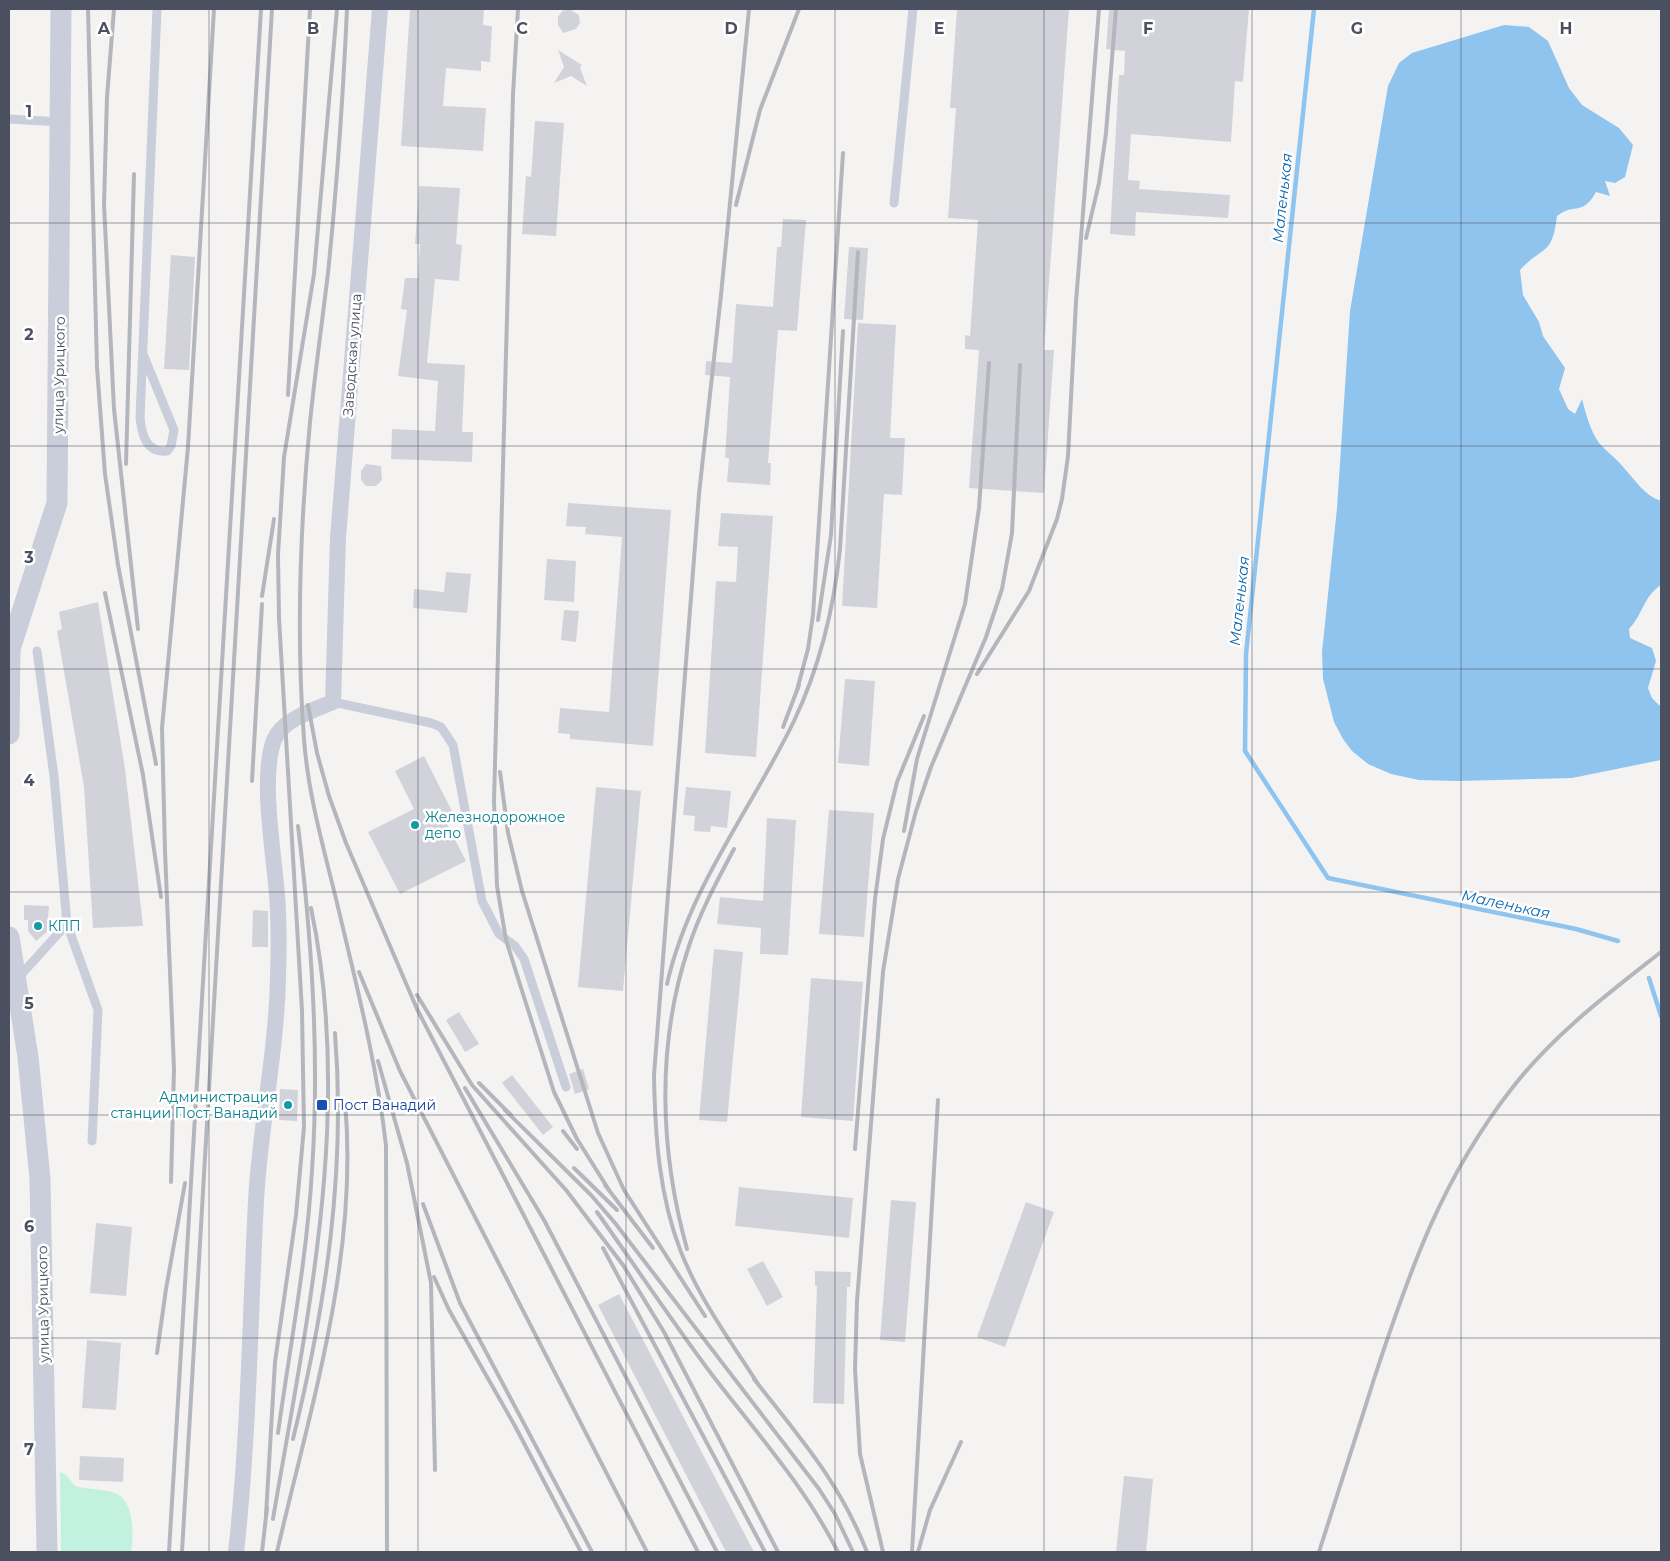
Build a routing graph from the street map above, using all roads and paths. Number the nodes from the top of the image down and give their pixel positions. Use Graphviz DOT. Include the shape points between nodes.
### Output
graph roads {
  1 [pos="61,9"];
  2 [pos="157,9"];
  3 [pos="380,9"];
  4 [pos="913,9"];
  5 [pos="9,119"];
  6 [pos="61,122"];
  7 [pos="894,203"];
  8 [pos="143,354"];
  9 [pos="37,651"];
  10 [pos="333,702"];
  11 [pos="9,734"];
  12 [pos="67,924"];
  13 [pos="9,937"];
  14 [pos="15,981"];
  15 [pos="18,1056"];
  16 [pos="566,1087"];
  17 [pos="92,1141"];
  18 [pos="47,1552"];
  19 [pos="236,1552"];
  1 -- 6 [label="street, улица Урицкого"];
  2 -- 8 [label="lane"];
  3 -- 10 [label="street, Заводская улица" via="338,538"];
  4 -- 7 [label="lane"];
  5 -- 6 [label="lane"];
  6 -- 11 [label="street, улица Урицкого" via="57,503 10,649"];
  8 -- 8 [label="lane" via="174,430 172,446 167,451 152,448 141,432"];
  9 -- 12 [label="lane" via="54,776"];
  10 -- 16 [label="lane" via="431,723 447,733 458,762 469,841 482,901 499,934 515,946 524,959"];
  10 -- 19 [label="street" via="282,727 275,739 269,764 277,897 278,1000 262,1121"];
  12 -- 14 [label="lane"];
  12 -- 17 [label="lane" via="98,1010"];
  13 -- 14 [label="street, улица Урицкого"];
  14 -- 15 [label="street, улица Урицкого"];
  15 -- 18 [label="street, улица Урицкого" via="40,1178"];
}
